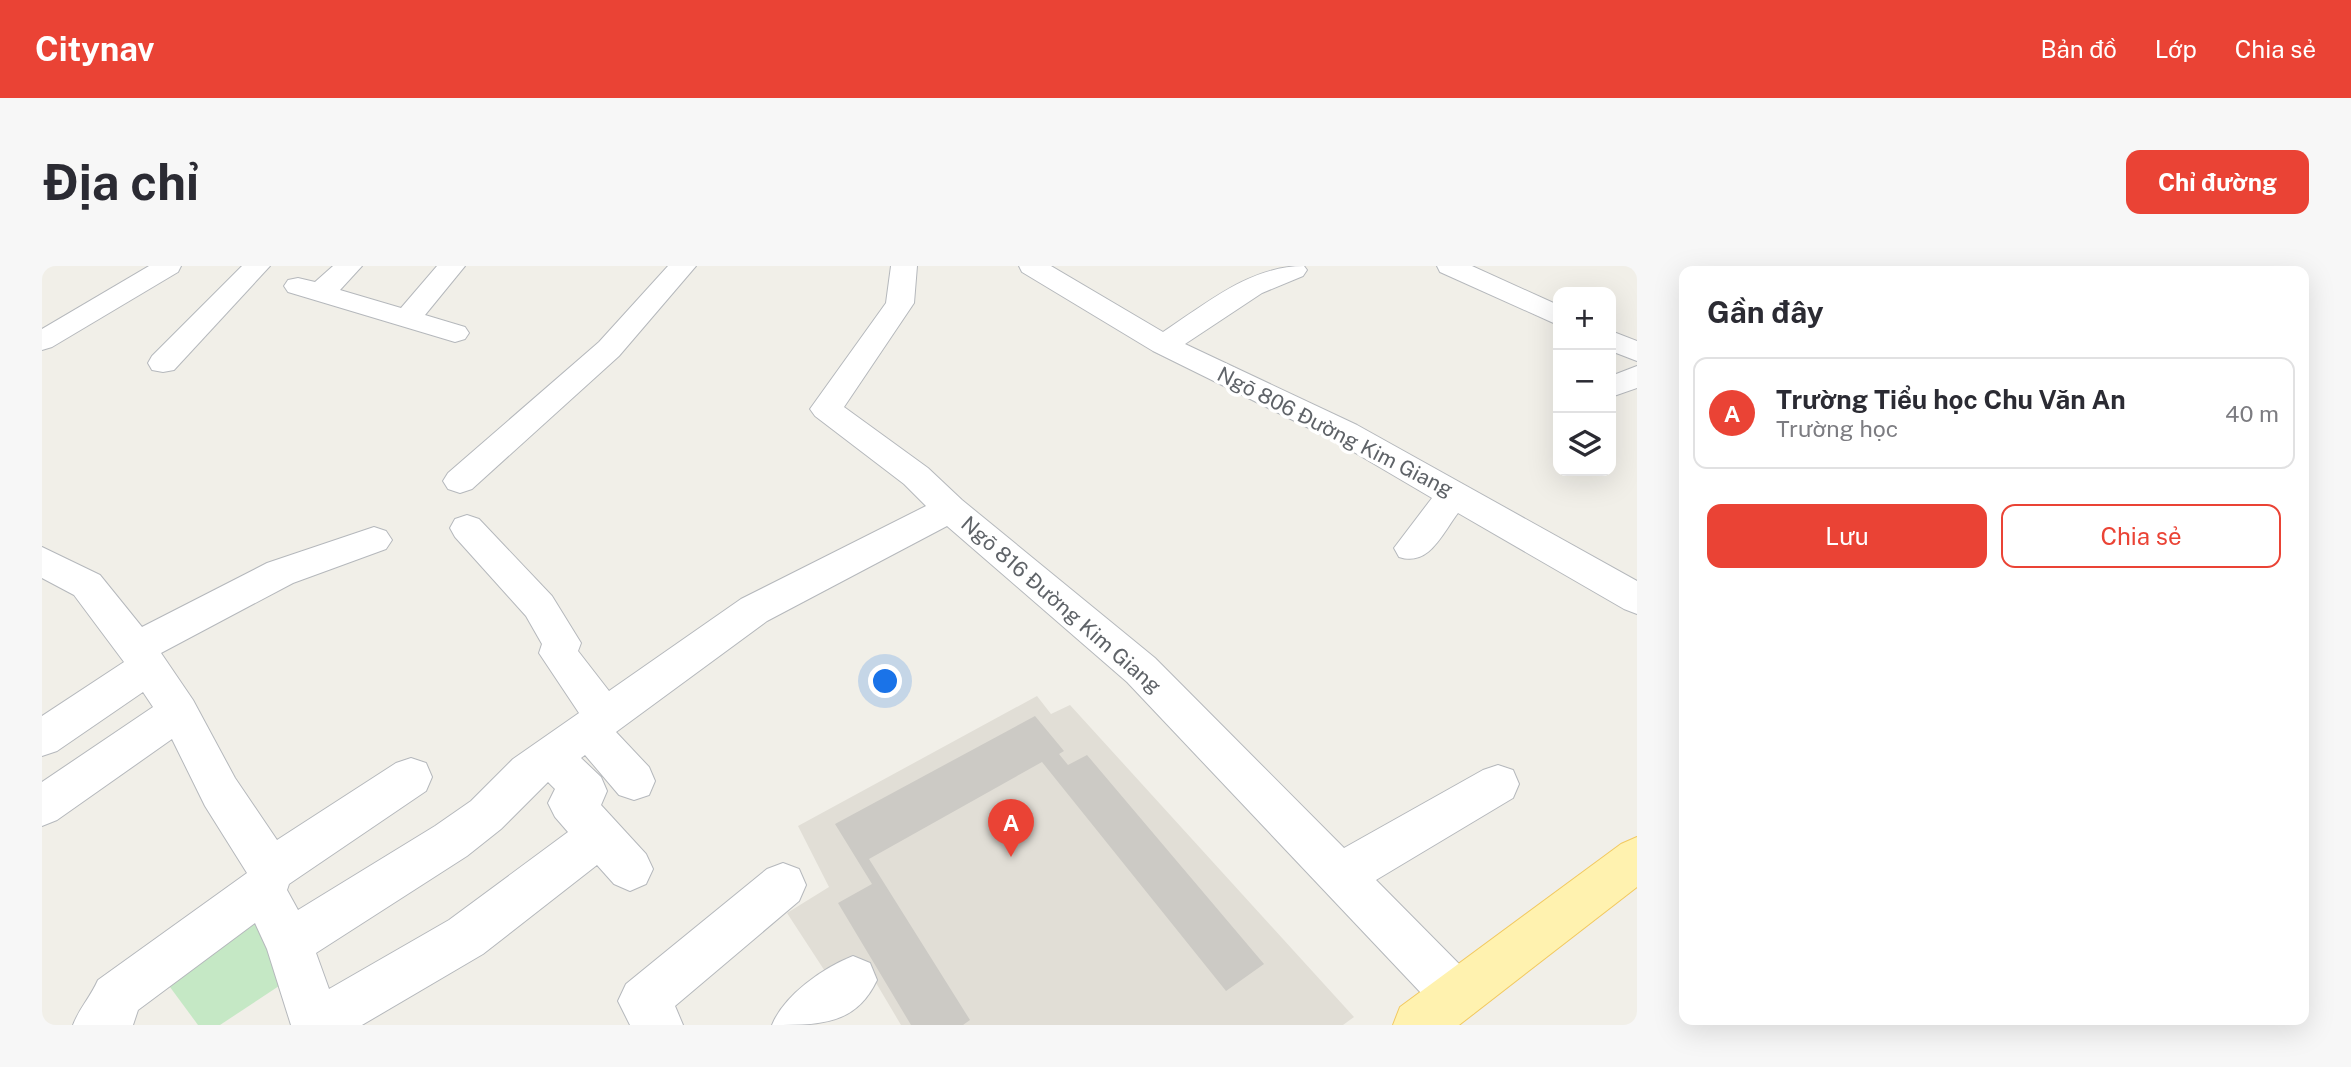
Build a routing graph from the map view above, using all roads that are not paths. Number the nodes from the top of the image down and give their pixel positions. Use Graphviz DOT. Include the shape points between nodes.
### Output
graph roads {
  1 [pos="142,266"];
  2 [pos="168,266"];
  3 [pos="257,266"];
  4 [pos="349,266"];
  5 [pos="452,266"];
  6 [pos="683,266"];
  7 [pos="904,266"];
  8 [pos="1032,266"];
  9 [pos="1450,266"];
  10 [pos="1293,270"];
  11 [pos="1553,314"];
  12 [pos="407,318"];
  13 [pos="42,324"];
  14 [pos="455,333"];
  15 [pos="42,341"];
  16 [pos="1616,342"];
  17 [pos="1163,345"];
  18 [pos="1637,352"];
  19 [pos="163,363"];
  20 [pos="1637,376"];
  21 [pos="1616,385"];
  22 [pos="460,481"];
  23 [pos="1454,494"];
  24 [pos="950,509"];
  25 [pos="467,528"];
  26 [pos="374,540"];
  27 [pos="1412,548"];
  28 [pos="42,561"];
  29 [pos="1637,599"];
  30 [pos="142,658"];
  31 [pos="179,712"];
  32 [pos="595,722"];
  33 [pos="42,738"];
  34 [pos="550,756"];
  35 [pos="411,777"];
  36 [pos="634,781"];
  37 [pos="1498,784"];
  38 [pos="42,806"];
  39 [pos="587,845"];
  40 [pos="1637,859"];
  41 [pos="630,869"];
  42 [pos="1341,875"];
  43 [pos="267,880"];
  44 [pos="783,885"];
  45 [pos="289,943"];
  46 [pos="853,980"];
  47 [pos="1457,996"];
  48 [pos="649,1021"];
  49 [pos="316,1024"];
  50 [pos="98,1025"];
  51 [pos="797,1025"];
  52 [pos="1418,1025"];
  1 -- 13 [label="street"];
  2 -- 15 [label="street"];
  3 -- 19 [label="street"];
  4 -- 12 [label="street" via="309,289"];
  5 -- 12 [label="street"];
  6 -- 22 [label="street" via="609,348"];
  7 -- 24 [label="street, Ngõ 816 Đường Kim Giang" via="900,303 826,409 916,476"];
  8 -- 17 [label="street, Ngõ 806 Đường Kim Giang"];
  9 -- 11 [label="street"];
  10 -- 17 [label="street" via="1252,287"];
  12 -- 14 [label="street"];
  16 -- 18 [label="street"];
  17 -- 23 [label="street, Ngõ 806 Đường Kim Giang" via="1346,433"];
  20 -- 21 [label="street"];
  23 -- 27 [label="street"];
  23 -- 29 [label="street, Ngõ 806 Đường Kim Giang"];
  24 -- 32 [label="street" via="754,610"];
  24 -- 42 [label="street, Ngõ 816 Đường Kim Giang" via="1141,670"];
  25 -- 32 [label="street" via="539,606 562,643 558,653"];
  26 -- 30 [label="street" via="280,573"];
  28 -- 30 [label="street" via="86,585"];
  30 -- 31 [label="street"];
  30 -- 33 [label="street"];
  31 -- 38 [label="street"];
  31 -- 43 [label="street"];
  32 -- 34 [label="street"];
  32 -- 36 [label="street"];
  34 -- 41 [label="street" via="586,791 570,803"];
  34 -- 45 [label="street" via="486,815 418,864"];
  35 -- 43 [label="street"];
  37 -- 42 [label="street"];
  39 -- 49 [label="street" via="466,937"];
  40 -- 47 [label="main road"];
  42 -- 47 [label="street, Ngõ 816 Đường Kim Giang"];
  43 -- 45 [label="street"];
  43 -- 50 [label="street" via="115,997 112,1015"];
  44 -- 48 [label="street" via="643,1001"];
  45 -- 49 [label="street"];
  46 -- 51 [label="street"];
  47 -- 52 [label="main road"];
}
